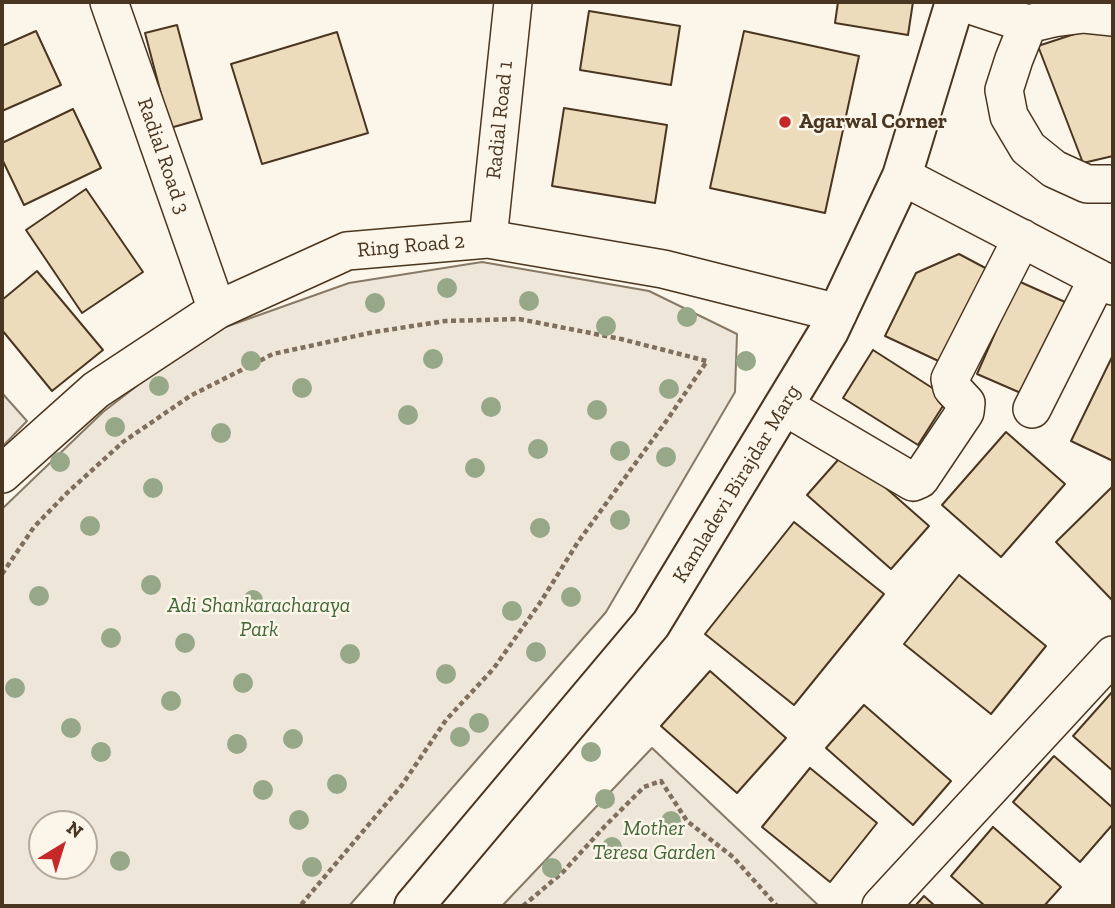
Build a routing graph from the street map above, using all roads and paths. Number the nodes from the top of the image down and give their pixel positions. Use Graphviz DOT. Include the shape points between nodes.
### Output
graph roads {
  1 [pos="109,2"];
  2 [pos="513,2"];
  3 [pos="955,2"];
  4 [pos="961,2"];
  5 [pos="1113,17"];
  6 [pos="1028,24"];
  7 [pos="902,176"];
  8 [pos="1113,184"];
  9 [pos="488,239"];
  10 [pos="1027,241"];
  11 [pos="1105,282"];
  12 [pos="217,310"];
  13 [pos="838,313"];
  14 [pos="964,376"];
  15 [pos="784,406"];
  16 [pos="1032,409"];
  17 [pos="2,474"];
  18 [pos="2,574"];
  19 [pos="1113,655"];
  20 [pos="300,906"];
  21 [pos="414,906"];
  22 [pos="523,906"];
  23 [pos="777,906"];
  24 [pos="881,906"];
  1 -- 12 [label="street, Radial Road 3"];
  2 -- 9 [label="street, Radial Road 1"];
  3 -- 7 [label="street, Kamladevi Birajdar Marg"];
  4 -- 6 [label="street"];
  5 -- 6 [label="street" via="1084,13"];
  6 -- 8 [label="street" via="1004,90 1009,116 1028,148 1054,169 1087,184"];
  7 -- 10 [label="street"];
  7 -- 13 [label="street, Kamladevi Birajdar Marg"];
  9 -- 12 [label="street, Ring Road 2" via="347,251"];
  9 -- 13 [label="street, Ring Road 2" via="663,269"];
  10 -- 11 [label="street"];
  10 -- 14 [label="street"];
  10 -- 15 [label="street" via="950,379 952,388 967,403 965,412 920,479 913,482"];
  11 -- 16 [label="street"];
  12 -- 17 [label="street, Ring Road 2" via="96,390"];
  13 -- 15 [label="street, Kamladevi Birajdar Marg"];
  15 -- 21 [label="street, Kamladevi Birajdar Marg" via="651,625"];
  18 -- 20 [label="path" via="34,527 123,442 190,396 273,354 445,321 519,319 707,361 494,668 446,720 402,785"];
  19 -- 24 [label="street"];
  22 -- 23 [label="path" via="563,872 644,788 661,781 687,821 733,857"];
}
